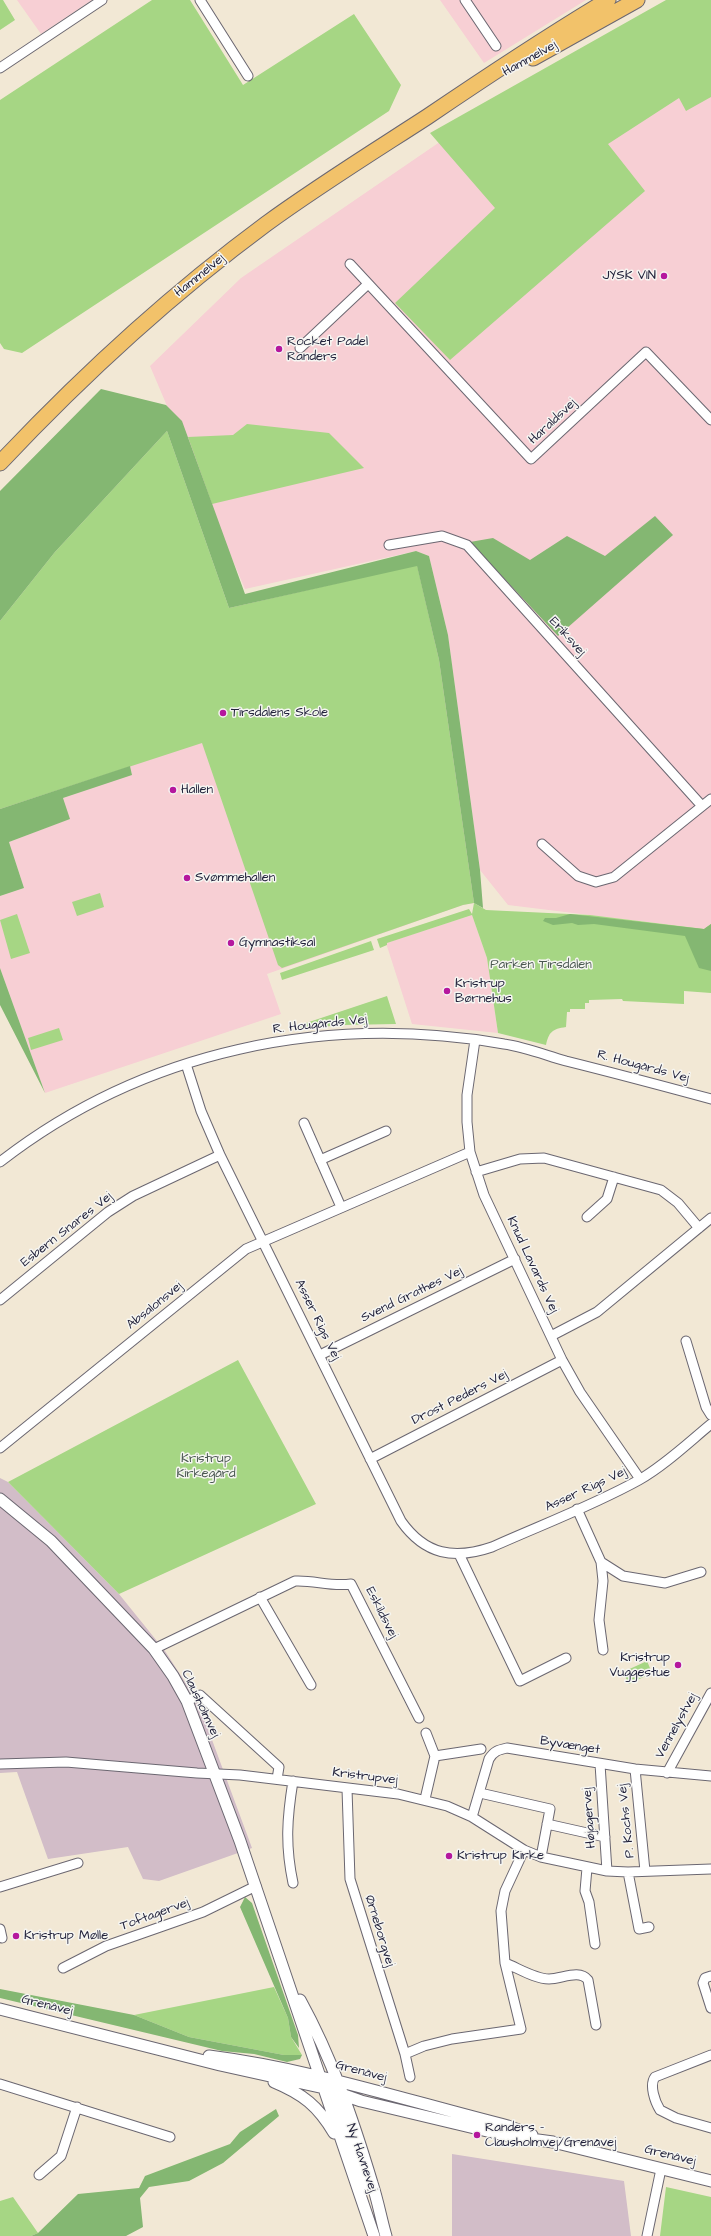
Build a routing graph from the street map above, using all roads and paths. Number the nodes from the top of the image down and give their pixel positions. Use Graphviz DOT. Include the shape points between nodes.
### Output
graph roads {
  1 [pos="102,0"];
  2 [pos="200,0"];
  3 [pos="465,0"];
  4 [pos="608,0"];
  5 [pos="630,0"];
  6 [pos="637,0"];
  7 [pos="646,0"];
  8 [pos="572,36"];
  9 [pos="496,46"];
  10 [pos="0,68"];
  11 [pos="248,76"];
  12 [pos="424,119"];
  13 [pos="350,264"];
  14 [pos="368,284"];
  15 [pos="300,348"];
  16 [pos="711,420"];
  17 [pos="0,463"];
  18 [pos="389,545"];
  19 [pos="711,799"];
  20 [pos="702,806"];
  21 [pos="542,844"];
  22 [pos="475,1040"];
  23 [pos="186,1064"];
  24 [pos="711,1099"];
  25 [pos="304,1123"];
  26 [pos="386,1131"];
  27 [pos="470,1152"];
  28 [pos="220,1155"];
  29 [pos="320,1160"];
  30 [pos="0,1162"];
  31 [pos="476,1172"];
  32 [pos="614,1177"];
  33 [pos="341,1207"];
  34 [pos="587,1217"];
  35 [pos="711,1218"];
  36 [pos="699,1228"];
  37 [pos="262,1240"];
  38 [pos="515,1259"];
  39 [pos="0,1300"];
  40 [pos="551,1336"];
  41 [pos="686,1341"];
  42 [pos="320,1355"];
  43 [pos="562,1360"];
  44 [pos="711,1415"];
  45 [pos="711,1424"];
  46 [pos="0,1448"];
  47 [pos="370,1458"];
  48 [pos="640,1479"];
  49 [pos="0,1499"];
  50 [pos="577,1509"];
  51 [pos="459,1554"];
  52 [pos="600,1562"];
  53 [pos="701,1572"];
  54 [pos="260,1597"];
  55 [pos="154,1649"];
  56 [pos="603,1650"];
  57 [pos="566,1658"];
  58 [pos="311,1685"];
  59 [pos="711,1693"];
  60 [pos="187,1701"];
  61 [pos="419,1718"];
  62 [pos="426,1732"];
  63 [pos="481,1749"];
  64 [pos="434,1756"];
  65 [pos="0,1764"];
  66 [pos="600,1764"];
  67 [pos="635,1769"];
  68 [pos="666,1773"];
  69 [pos="214,1774"];
  70 [pos="711,1776"];
  71 [pos="277,1779"];
  72 [pos="293,1781"];
  73 [pos="347,1789"];
  74 [pos="480,1793"];
  75 [pos="425,1799"];
  76 [pos="472,1817"];
  77 [pos="548,1824"];
  78 [pos="604,1836"];
  79 [pos="524,1850"];
  80 [pos="541,1857"];
  81 [pos="78,1863"];
  82 [pos="587,1868"];
  83 [pos="711,1870"];
  84 [pos="607,1871"];
  85 [pos="646,1871"];
  86 [pos="628,1872"];
  87 [pos="293,1883"];
  88 [pos="256,1886"];
  89 [pos="0,1887"];
  90 [pos="648,1927"];
  91 [pos="595,1944"];
  92 [pos="505,1963"];
  93 [pos="63,1968"];
  94 [pos="288,1976"];
  95 [pos="708,1977"];
  96 [pos="711,2008"];
  97 [pos="0,2009"];
  98 [pos="596,2026"];
  99 [pos="157,2049"];
  100 [pos="405,2054"];
  101 [pos="711,2055"];
  102 [pos="220,2065"];
  103 [pos="320,2076"];
  104 [pos="410,2077"];
  105 [pos="337,2080"];
  106 [pos="0,2084"];
  107 [pos="328,2090"];
  108 [pos="345,2097"];
  109 [pos="77,2107"];
  110 [pos="711,2128"];
  111 [pos="170,2137"];
  112 [pos="553,2142"];
  113 [pos="342,2146"];
  114 [pos="662,2168"];
  115 [pos="39,2175"];
  116 [pos="711,2181"];
  117 [pos="380,2209"];
  118 [pos="374,2236"];
  119 [pos="386,2236"];
  120 [pos="647,2236"];
  1 -- 10 [label="street"];
  2 -- 11 [label="street"];
  3 -- 9 [label="street"];
  4 -- 12 [label="highway, Hammelvej" via="513,59"];
  5 -- 8 [label="highway"];
  6 -- 8 [label="highway, Hammelvej"];
  7 -- 8 [label="highway"];
  8 -- 12 [label="highway, Hammelvej"];
  12 -- 17 [label="highway, Hammelvej" via="323,184 209,268 90,372"];
  13 -- 14 [label="street, Haraldsvej"];
  14 -- 15 [label="street"];
  14 -- 16 [label="street, Haraldsvej" via="531,459 646,352"];
  18 -- 20 [label="street, Eriksvej" via="442,536 467,545"];
  19 -- 20 [label="street"];
  20 -- 21 [label="street" via="614,877 596,882 578,876"];
  22 -- 23 [label="street, R. Hougårds Vej" via="379,1032 329,1034 247,1046"];
  22 -- 24 [label="street, R. Hougårds Vej" via="506,1044"];
  22 -- 27 [label="street, Knud Lavards Vej" via="467,1095"];
  23 -- 28 [label="street, Asser Rigs Vej" via="201,1111"];
  23 -- 30 [label="street, R. Hougårds Vej" via="90,1103 34,1135"];
  25 -- 29 [label="street"];
  26 -- 29 [label="street"];
  27 -- 31 [label="street, Knud Lavards Vej"];
  27 -- 33 [label="street, Absalonsvej"];
  28 -- 37 [label="street, Asser Rigs Vej"];
  28 -- 39 [label="street, Esbern Snares Vej" via="133,1196 108,1212"];
  29 -- 33 [label="street"];
  31 -- 32 [label="street" via="520,1159 544,1158"];
  31 -- 38 [label="street, Knud Lavards Vej" via="484,1195"];
  32 -- 34 [label="street" via="607,1199"];
  32 -- 36 [label="street" via="661,1190 678,1203"];
  33 -- 37 [label="street, Absalonsvej"];
  35 -- 36 [label="street"];
  36 -- 40 [label="street" via="597,1312"];
  37 -- 42 [label="street, Asser Rigs Vej"];
  37 -- 46 [label="street, Absalonsvej" via="246,1249"];
  38 -- 40 [label="street, Knud Lavards Vej"];
  38 -- 42 [label="street, Svend Grathes Vej"];
  40 -- 43 [label="street, Knud Lavards Vej"];
  41 -- 44 [label="street" via="706,1407"];
  42 -- 47 [label="street, Asser Rigs Vej"];
  43 -- 47 [label="street, Drost Peders Vej"];
  43 -- 48 [label="street, Knud Lavards Vej" via="580,1392"];
  45 -- 48 [label="street, Asser Rigs Vej"];
  47 -- 51 [label="street, Asser Rigs Vej" via="409,1533 431,1549"];
  48 -- 50 [label="street, Asser Rigs Vej"];
  49 -- 55 [label="street, Clausholmvej" via="52,1541"];
  50 -- 51 [label="street, Asser Rigs Vej" via="492,1547"];
  50 -- 52 [label="street"];
  51 -- 57 [label="street" via="520,1681"];
  52 -- 53 [label="street" via="623,1576 665,1583"];
  52 -- 56 [label="street" via="604,1581 599,1620"];
  54 -- 55 [label="street, Eskildsvej"];
  54 -- 58 [label="street"];
  54 -- 61 [label="street, Eskildsvej" via="295,1580 310,1580 336,1586 351,1584"];
  55 -- 60 [label="street, Clausholmvej"];
  59 -- 68 [label="street, Vennelystvej"];
  60 -- 69 [label="street, Clausholmvej"];
  60 -- 71 [label="street" via="200,1695 279,1766"];
  62 -- 64 [label="street"];
  63 -- 64 [label="street"];
  64 -- 75 [label="street"];
  65 -- 69 [label="street, Kristrupvej" via="66,1762"];
  66 -- 67 [label="street, Byvænget"];
  66 -- 74 [label="street, Byvænget" via="507,1748 499,1749 489,1759"];
  66 -- 78 [label="street, Højagervej"];
  67 -- 68 [label="street, Byvænget"];
  67 -- 85 [label="street, P. Kochs Vej"];
  68 -- 70 [label="street, Byvænget"];
  69 -- 71 [label="street, Kristrupvej"];
  69 -- 88 [label="street, Clausholmvej"];
  71 -- 72 [label="street, Kristrupvej"];
  72 -- 73 [label="street, Kristrupvej"];
  72 -- 87 [label="street" via="286,1820 289,1866"];
  73 -- 75 [label="street, Kristrupvej"];
  73 -- 100 [label="street, Ørneborgvej" via="350,1879"];
  74 -- 76 [label="street, Byvænget"];
  74 -- 77 [label="street" via="550,1809"];
  75 -- 76 [label="street, Kristrupvej"];
  76 -- 79 [label="street, Kristrupvej"];
  77 -- 78 [label="street"];
  77 -- 80 [label="street"];
  78 -- 84 [label="street, Højagervej"];
  79 -- 80 [label="street, Kristrupvej"];
  79 -- 92 [label="street" via="505,1891 501,1911"];
  80 -- 82 [label="street, Kristrupvej"];
  81 -- 89 [label="street"];
  82 -- 84 [label="street, Kristrupvej"];
  82 -- 91 [label="street" via="585,1891"];
  83 -- 85 [label="street, Kristrupvej"];
  84 -- 86 [label="street, Kristrupvej"];
  85 -- 86 [label="street, Kristrupvej"];
  86 -- 90 [label="street" via="639,1929"];
  88 -- 93 [label="street, Toftagervej" via="203,1912 106,1946"];
  88 -- 94 [label="street, Clausholmvej"];
  92 -- 98 [label="street" via="549,1979 579,1974 585,1976 588,1980"];
  92 -- 100 [label="street" via="521,2030 452,2039"];
  94 -- 103 [label="street, Clausholmvej"];
  94 -- 105 [label="street, Clausholmvej" via="313,2024"];
  95 -- 96 [label="street" via="703,1983"];
  97 -- 99 [label="street, Grenåvej"];
  99 -- 102 [label="street, Grenåvej"];
  99 -- 103 [label="street, Grenåvej" via="259,2063"];
  100 -- 104 [label="street, Ørneborgvej"];
  101 -- 110 [label="street" via="655,2077 652,2088 660,2110 676,2118"];
  102 -- 107 [label="street, Grenåvej"];
  102 -- 113 [label="street" via="240,2074 273,2082 299,2094 311,2102"];
  103 -- 105 [label="street, Grenåvej"];
  103 -- 107 [label="street, Clausholmvej"];
  105 -- 108 [label="street, Clausholmvej"];
  105 -- 112 [label="street, Grenåvej" via="508,2126"];
  106 -- 109 [label="street"];
  107 -- 108 [label="street, Grenåvej"];
  107 -- 113 [label="street, Ny Havnevej"];
  107 -- 117 [label="street" via="367,2187"];
  108 -- 112 [label="street, Grenåvej" via="508,2136"];
  108 -- 117 [label="street, Ny Havnevej"];
  109 -- 111 [label="street"];
  109 -- 115 [label="street" via="61,2156"];
  112 -- 114 [label="street, Grenåvej"];
  113 -- 118 [label="street, Ny Havnevej"];
  114 -- 116 [label="street, Grenåvej"];
  114 -- 120 [label="street"];
  117 -- 119 [label="street, Ny Havnevej"];
}
